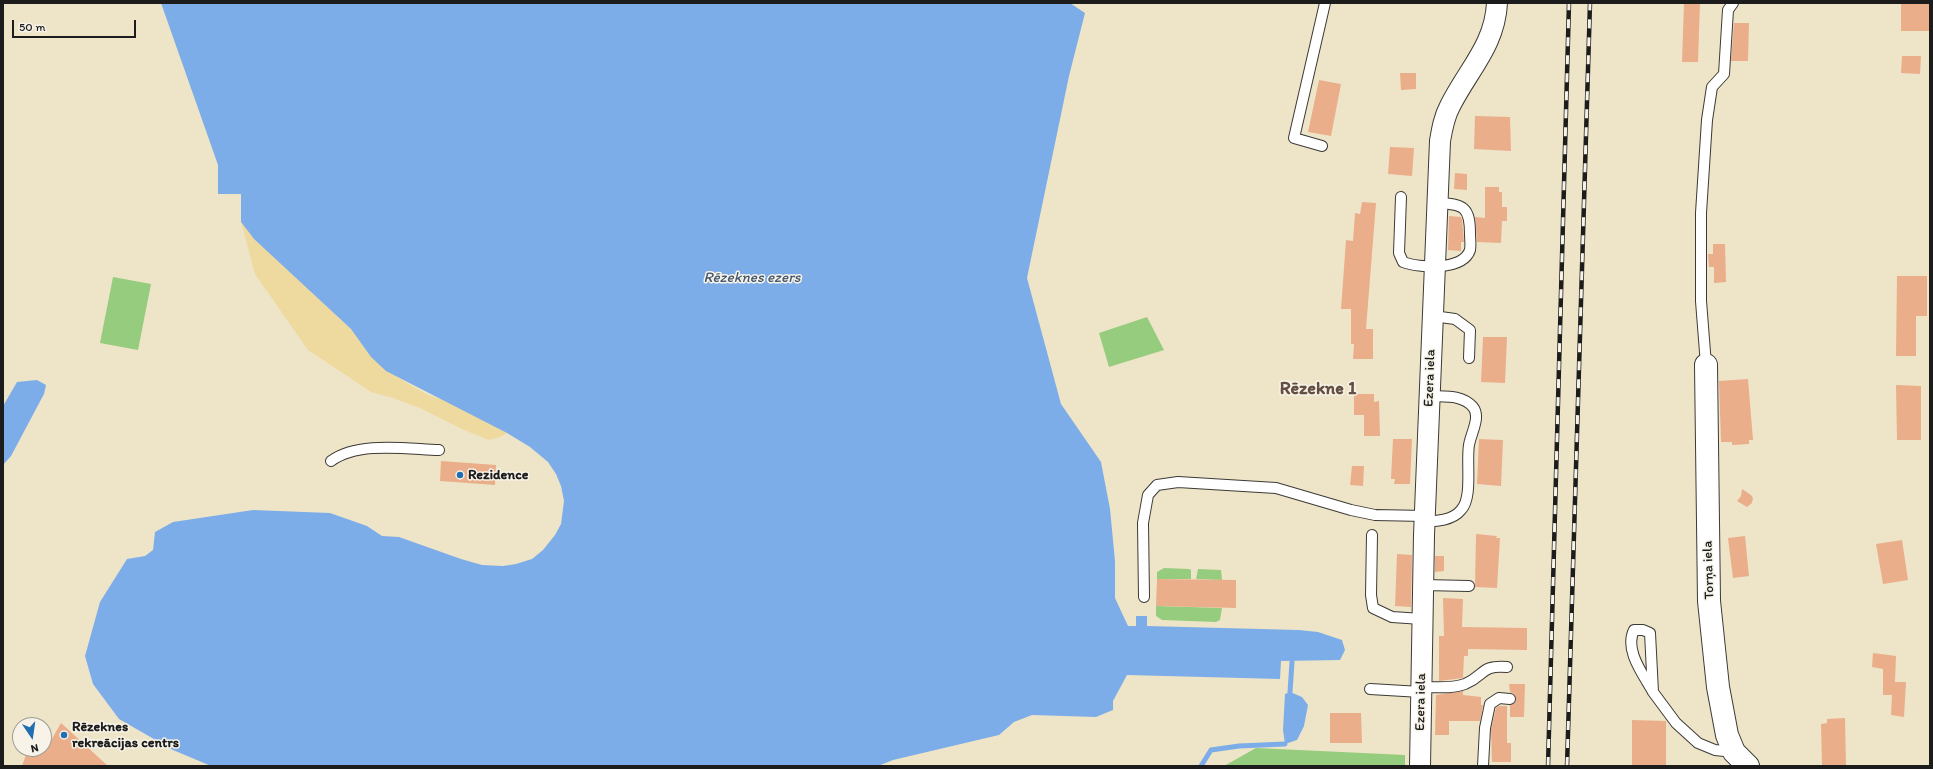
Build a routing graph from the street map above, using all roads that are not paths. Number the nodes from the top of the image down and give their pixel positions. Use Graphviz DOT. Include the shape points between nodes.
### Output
graph roads {
  1 [pos="1325,3"];
  2 [pos="1497,3"];
  3 [pos="1733,3"];
  4 [pos="1322,146"];
  5 [pos="1401,197"];
  6 [pos="1437,203"];
  7 [pos="1435,266"];
  8 [pos="1433,316"];
  9 [pos="1469,358"];
  10 [pos="1706,365"];
  11 [pos="1430,396"];
  12 [pos="439,450"];
  13 [pos="331,461"];
  14 [pos="1425,519"];
  15 [pos="1372,535"];
  16 [pos="1423,584"];
  17 [pos="1469,586"];
  18 [pos="1144,597"];
  19 [pos="1422,619"];
  20 [pos="1507,667"];
  21 [pos="1370,689"];
  22 [pos="1421,689"];
  23 [pos="1653,692"];
  24 [pos="1510,699"];
  25 [pos="1741,759"];
  26 [pos="1420,766"];
  27 [pos="1483,766"];
  1 -- 4 [label="lane" via="1294,138"];
  2 -- 6 [label="street, Ezera iela" via="1496,19 1488,43 1450,106 1444,121 1440,141"];
  3 -- 10 [label="lane" via="1728,10 1724,74 1712,87 1706,128 1701,213 1701,301"];
  5 -- 7 [label="lane" via="1399,253 1403,262"];
  6 -- 7 [label="street, Ezera iela"];
  6 -- 7 [label="lane" via="1454,204 1467,212 1470,218 1470,250 1464,258 1452,265"];
  7 -- 8 [label="street, Ezera iela"];
  8 -- 9 [label="lane" via="1455,319 1470,330"];
  8 -- 11 [label="street, Ezera iela"];
  10 -- 25 [label="street, Torņa iela" via="1709,601 1718,687 1727,735"];
  11 -- 14 [label="street, Ezera iela"];
  11 -- 14 [label="lane" via="1458,398 1473,408 1476,416 1469,444 1467,500 1455,516 1434,522"];
  12 -- 13 [label="lane" via="383,447 365,449"];
  14 -- 16 [label="street, Ezera iela"];
  14 -- 18 [label="lane" via="1375,515 1276,488 1178,482 1157,485 1148,495 1143,523"];
  15 -- 19 [label="lane" via="1373,608 1392,616"];
  16 -- 17 [label="lane"];
  16 -- 19 [label="street, Ezera iela"];
  19 -- 22 [label="street, Ezera iela"];
  20 -- 22 [label="lane" via="1493,666 1464,684"];
  21 -- 22 [label="lane"];
  22 -- 26 [label="street, Ezera iela"];
  23 -- 23 [label="lane" via="1650,633 1634,630 1630,638 1636,662"];
  23 -- 25 [label="lane" via="1676,723 1698,743"];
  24 -- 27 [label="lane" via="1499,698 1490,704 1485,728"];
}
